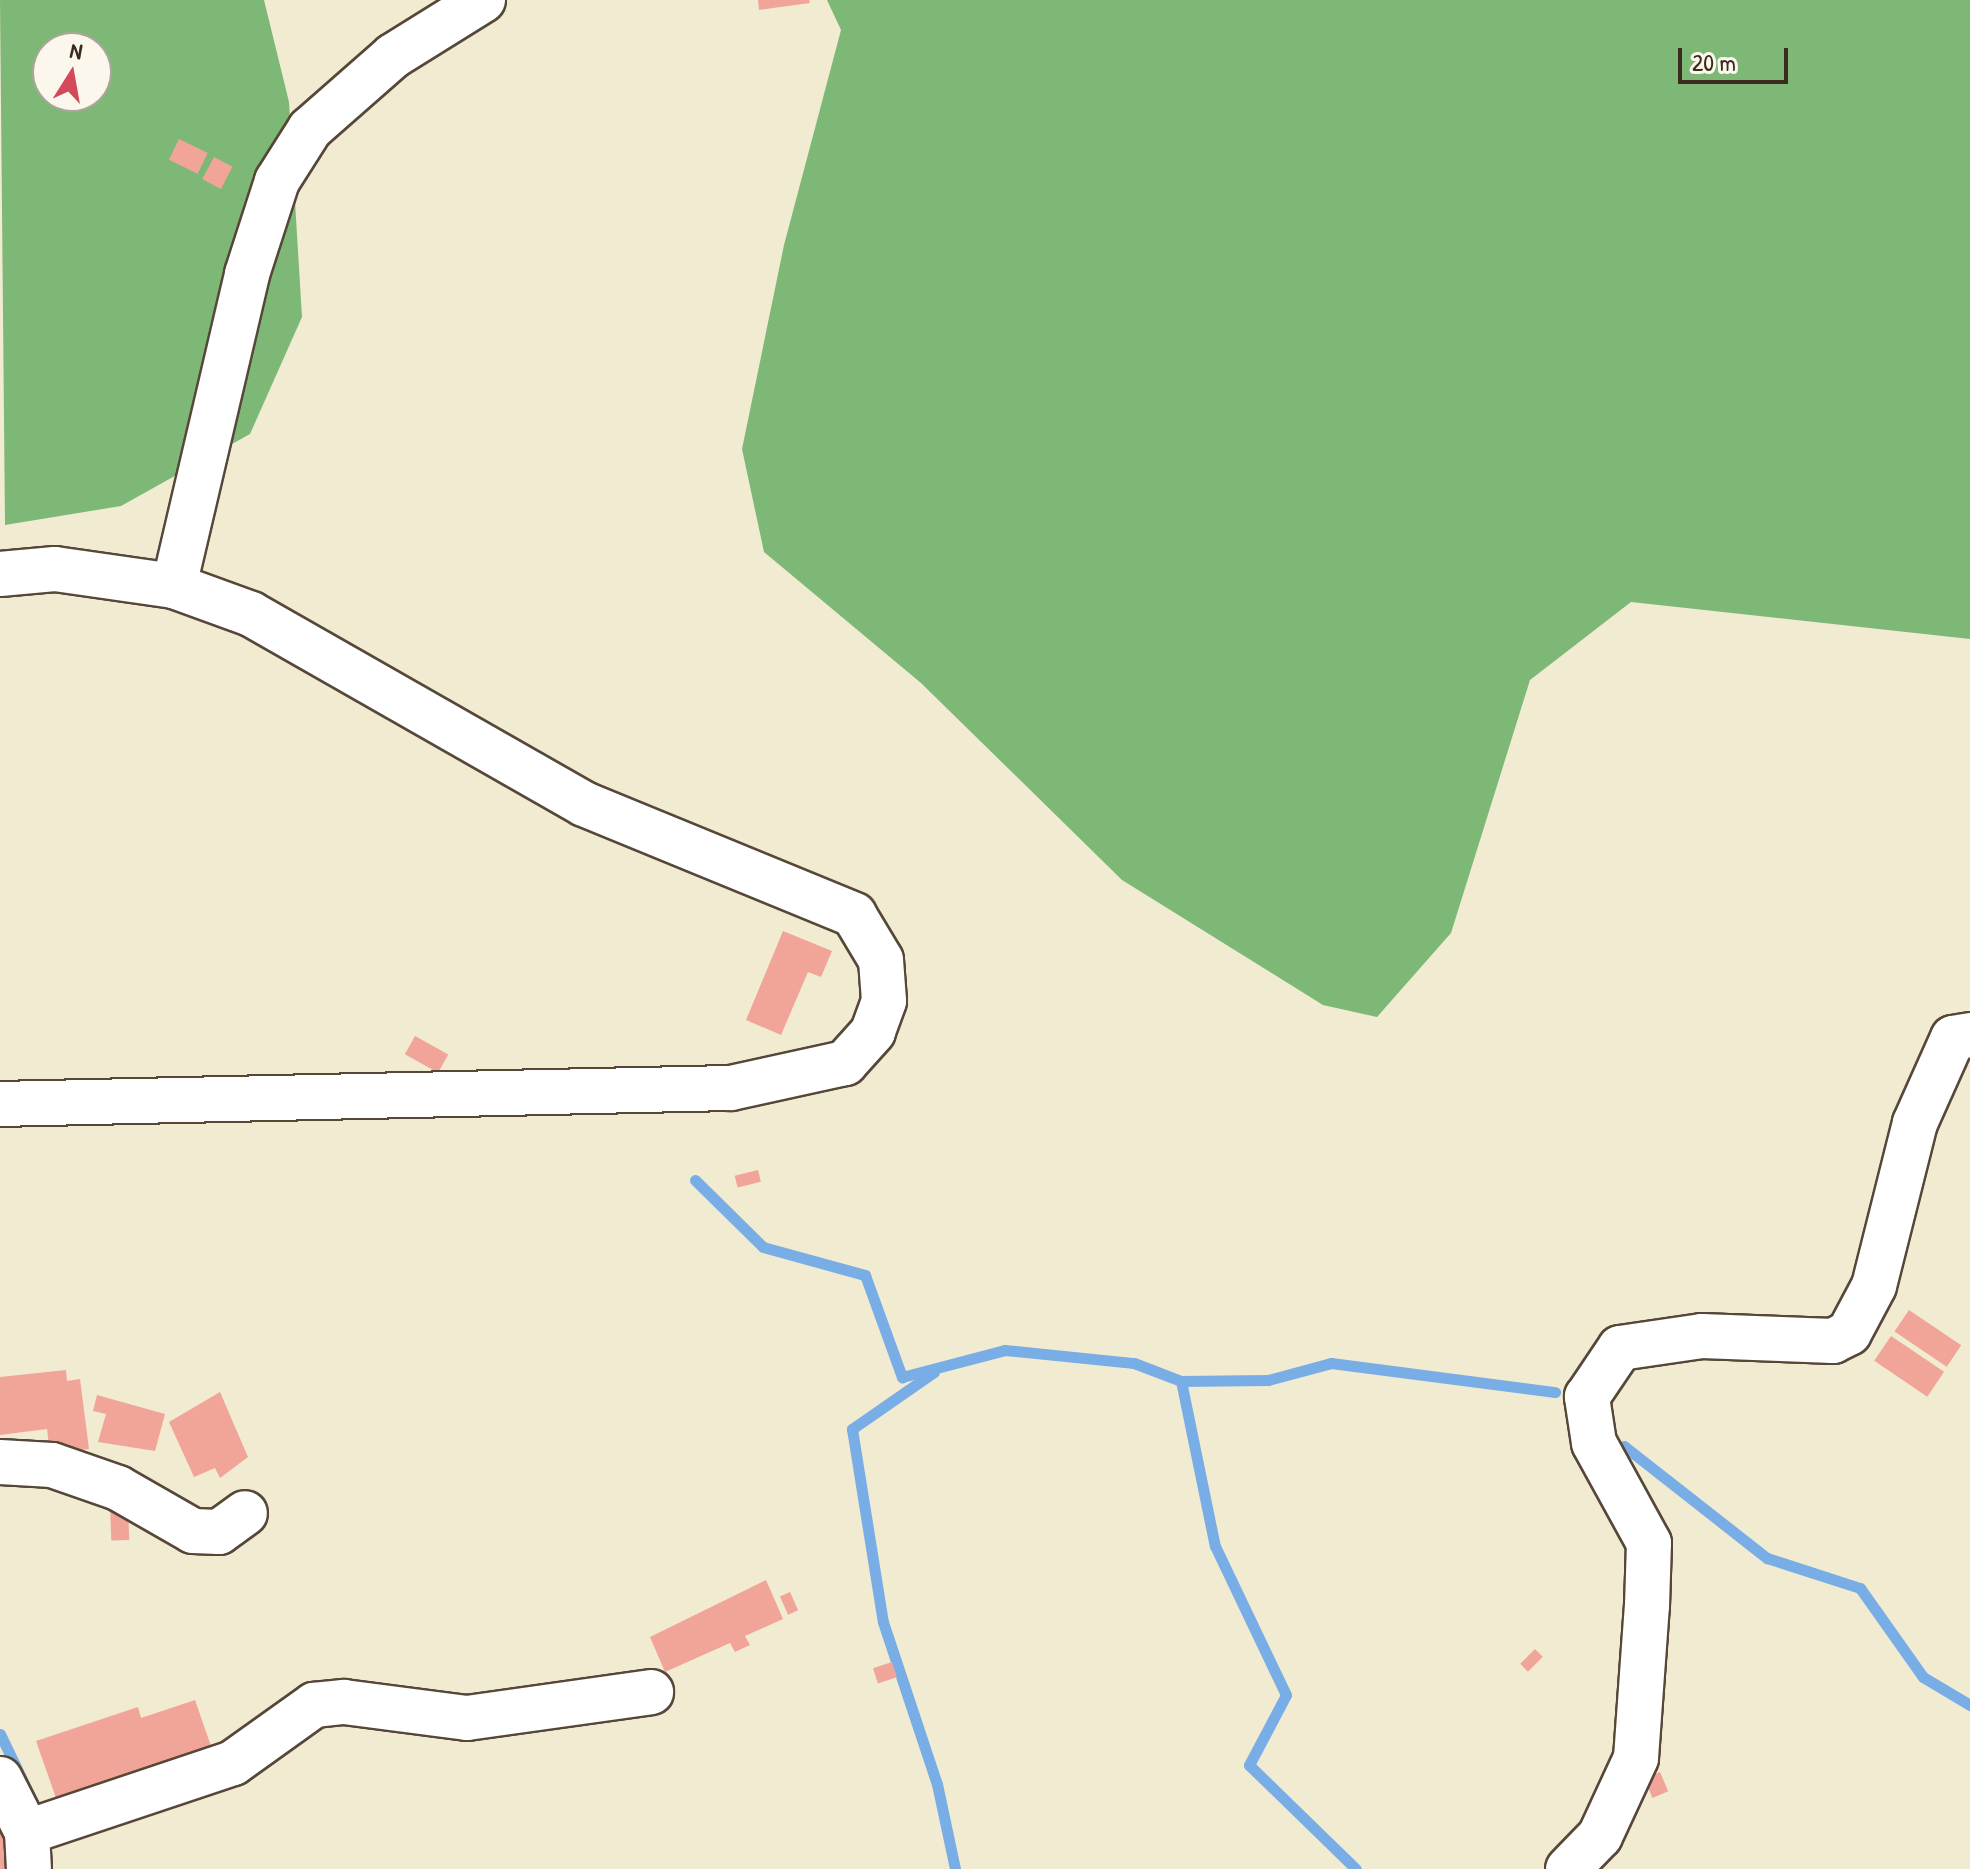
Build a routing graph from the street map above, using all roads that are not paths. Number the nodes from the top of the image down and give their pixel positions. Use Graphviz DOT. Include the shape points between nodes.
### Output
graph roads {
  1 [pos="483,0"];
  2 [pos="0,574"];
  3 [pos="174,586"];
  4 [pos="1970,1035"];
  5 [pos="0,1104"];
  6 [pos="0,1462"];
  7 [pos="245,1513"];
  8 [pos="651,1692"];
  9 [pos="0,1779"];
  10 [pos="38,1838"];
  11 [pos="1568,1869"];
  1 -- 3 [label="street" via="393,56 310,129 277,181 247,274"];
  2 -- 3 [label="street" via="55,569"];
  3 -- 5 [label="street" via="251,614 584,804 854,915 881,960 884,1001 873,1032 845,1063 731,1088"];
  4 -- 11 [label="street" via="1953,1038 1915,1123 1874,1286 1849,1333 1833,1341 1702,1336 1620,1348 1587,1397 1594,1443 1649,1543 1647,1606 1636,1758 1600,1836"];
  6 -- 7 [label="street" via="52,1465 118,1488 193,1531 219,1532"];
  8 -- 10 [label="street" via="467,1718 344,1702 314,1705 233,1763"];
  9 -- 10 [label="street"];
}
